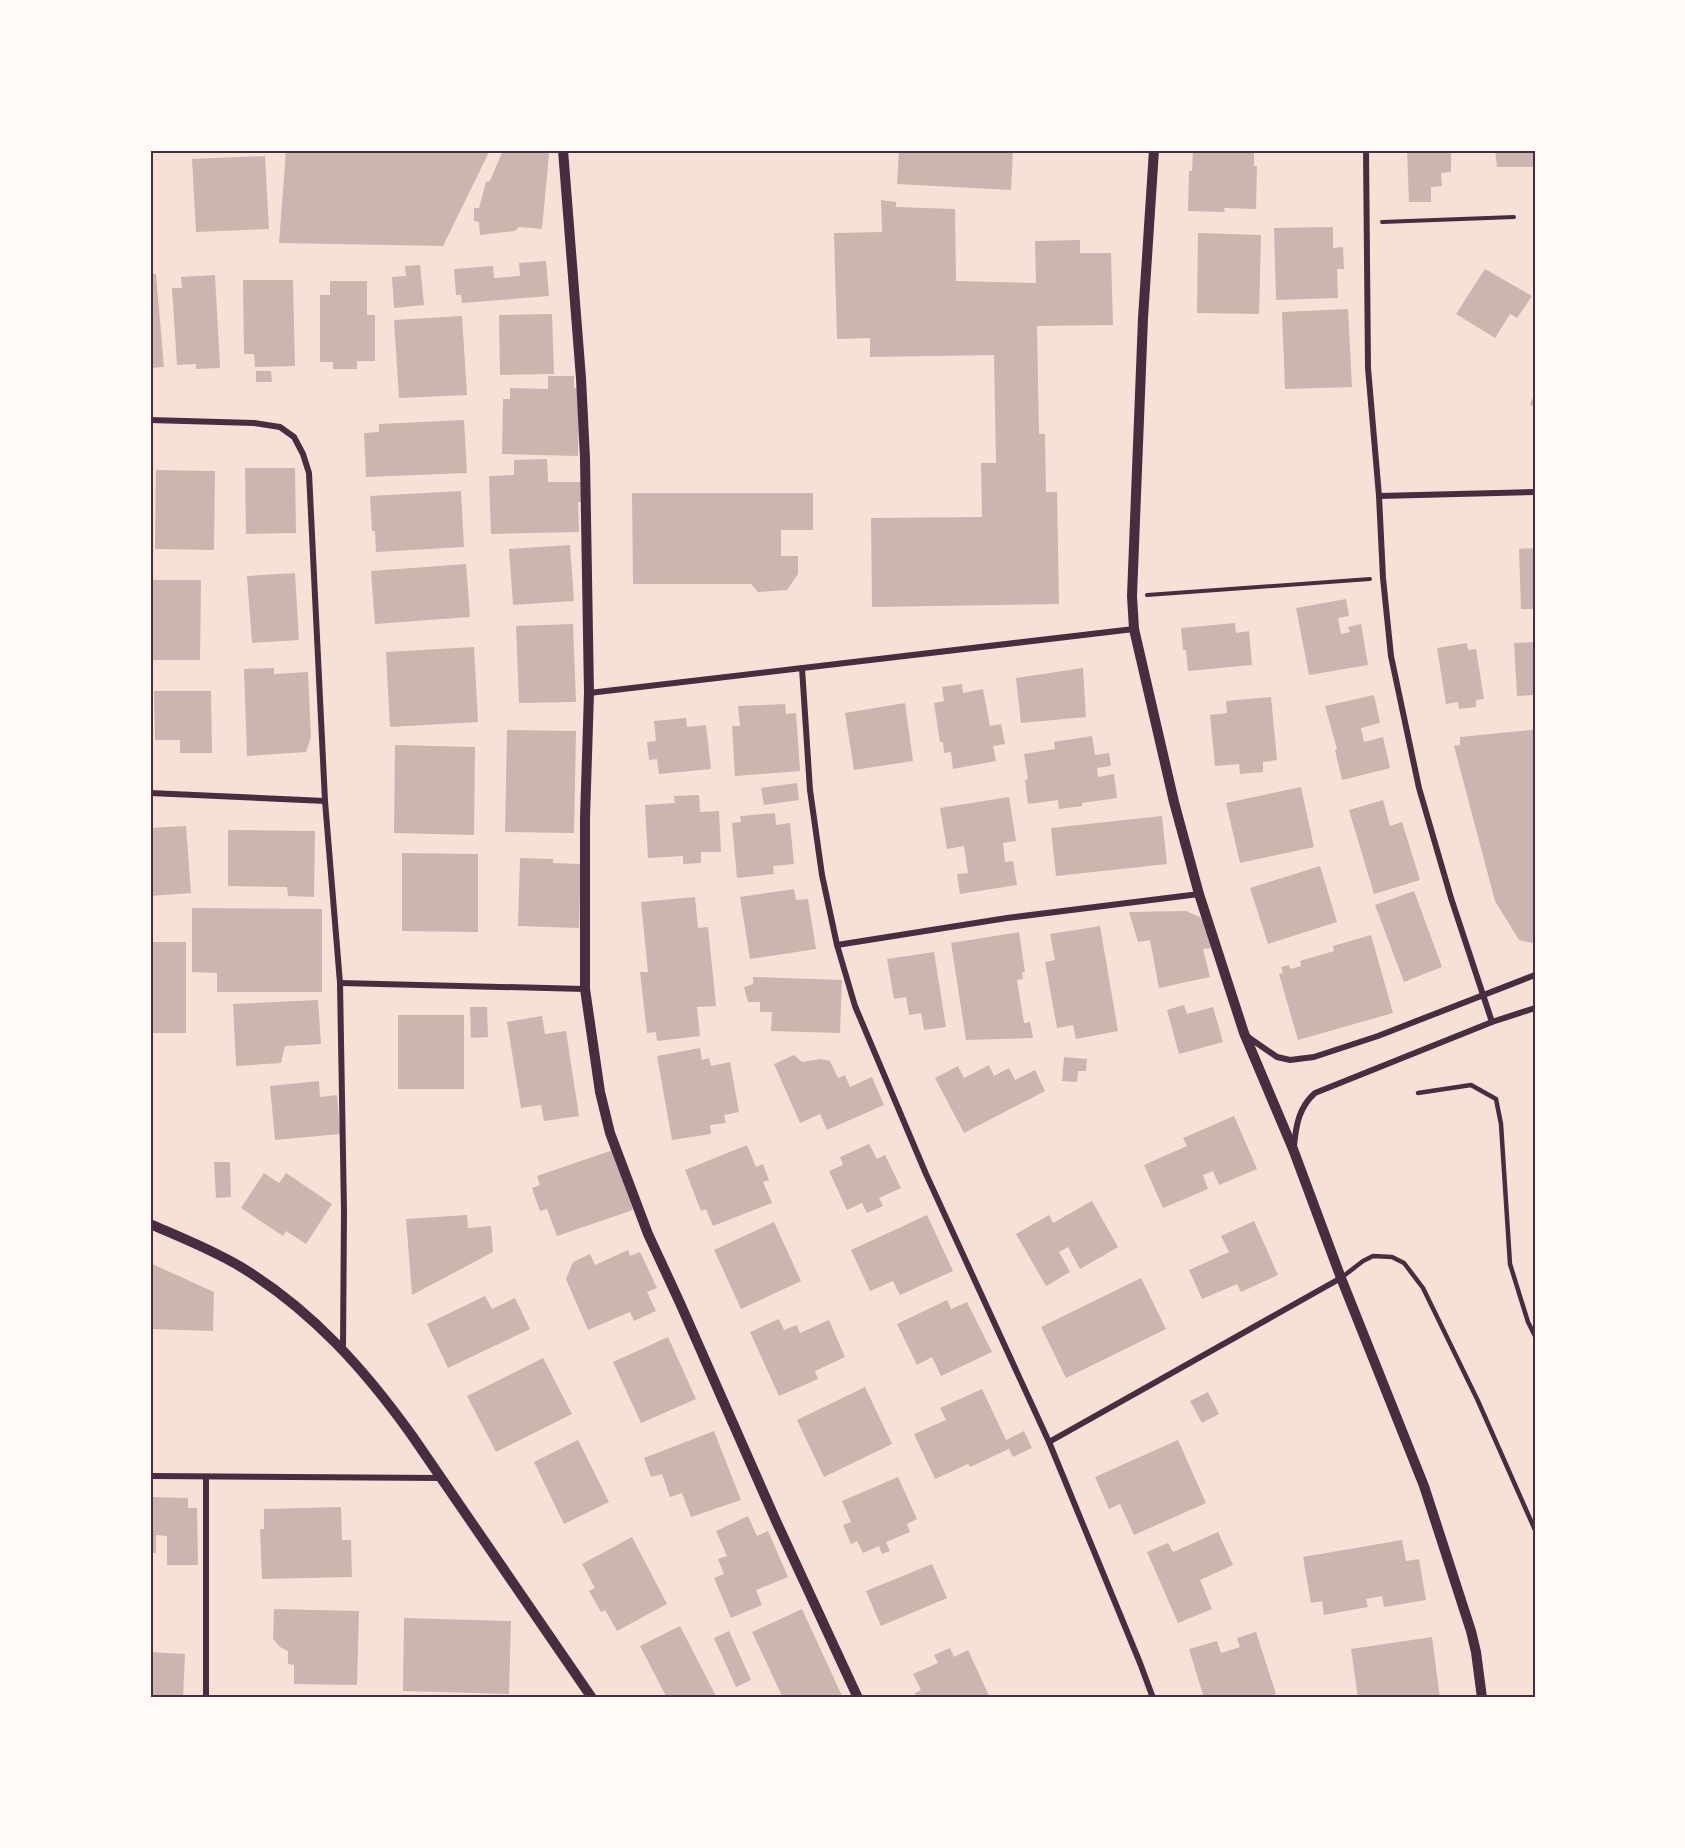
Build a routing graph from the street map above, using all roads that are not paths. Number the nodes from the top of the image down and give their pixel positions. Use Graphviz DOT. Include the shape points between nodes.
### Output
graph roads {
  1 [pos="563,150"];
  2 [pos="1154,150"];
  3 [pos="1366,150"];
  4 [pos="150,420"];
  5 [pos="1535,492"];
  6 [pos="1379,496"];
  7 [pos="1134,629"];
  8 [pos="802,668"];
  9 [pos="589,693"];
  10 [pos="150,794"];
  11 [pos="325,801"];
  12 [pos="1199,894"];
  13 [pos="837,945"];
  14 [pos="1535,975"];
  15 [pos="340,983"];
  16 [pos="585,989"];
  17 [pos="1483,995"];
  18 [pos="1535,1008"];
  19 [pos="1492,1022"];
  20 [pos="1244,1033"];
  21 [pos="1418,1093"];
  22 [pos="1293,1149"];
  23 [pos="150,1224"];
  24 [pos="1341,1278"];
  25 [pos="1535,1336"];
  26 [pos="343,1350"];
  27 [pos="1049,1442"];
  28 [pos="150,1476"];
  29 [pos="206,1477"];
  30 [pos="441,1478"];
  31 [pos="1535,1530"];
  32 [pos="206,1698"];
  33 [pos="592,1698"];
  34 [pos="858,1698"];
  35 [pos="1153,1698"];
  36 [pos="1482,1698"];
  1 -- 9 [label="street" via="585,458"];
  2 -- 7 [label="street" via="1143,318"];
  3 -- 6 [label="street" via="1368,368"];
  4 -- 11 [label="street" via="280,427 294,437 303,454 309,473"];
  5 -- 6 [label="street"];
  6 -- 17 [label="street" via="1391,656 1419,788"];
  7 -- 8 [label="street"];
  7 -- 12 [label="street"];
  8 -- 9 [label="street"];
  8 -- 13 [label="street" via="810,790"];
  9 -- 16 [label="street"];
  10 -- 11 [label="street"];
  11 -- 15 [label="street"];
  12 -- 13 [label="street" via="1007,918"];
  12 -- 20 [label="street"];
  13 -- 27 [label="street" via="855,1006 888,1087"];
  14 -- 17 [label="street"];
  15 -- 16 [label="street"];
  15 -- 26 [label="street"];
  16 -- 34 [label="street" via="610,1132 648,1234"];
  17 -- 19 [label="street"];
  17 -- 20 [label="street" via="1314,1057 1277,1057"];
  18 -- 19 [label="street"];
  19 -- 22 [label="street" via="1315,1093 1306,1101 1297,1122"];
  20 -- 22 [label="street"];
  21 -- 25 [label="lane" via="1471,1085 1496,1099 1510,1264"];
  22 -- 24 [label="street"];
  23 -- 26 [label="street" via="249,1272 285,1295"];
  24 -- 27 [label="street"];
  24 -- 31 [label="lane" via="1373,1256 1392,1257 1404,1263 1423,1288"];
  24 -- 36 [label="street" via="1424,1486 1471,1631"];
  26 -- 30 [label="street" via="391,1407"];
  27 -- 35 [label="street"];
  28 -- 29 [label="street"];
  29 -- 30 [label="street"];
  29 -- 32 [label="street"];
  30 -- 33 [label="street"];
}
